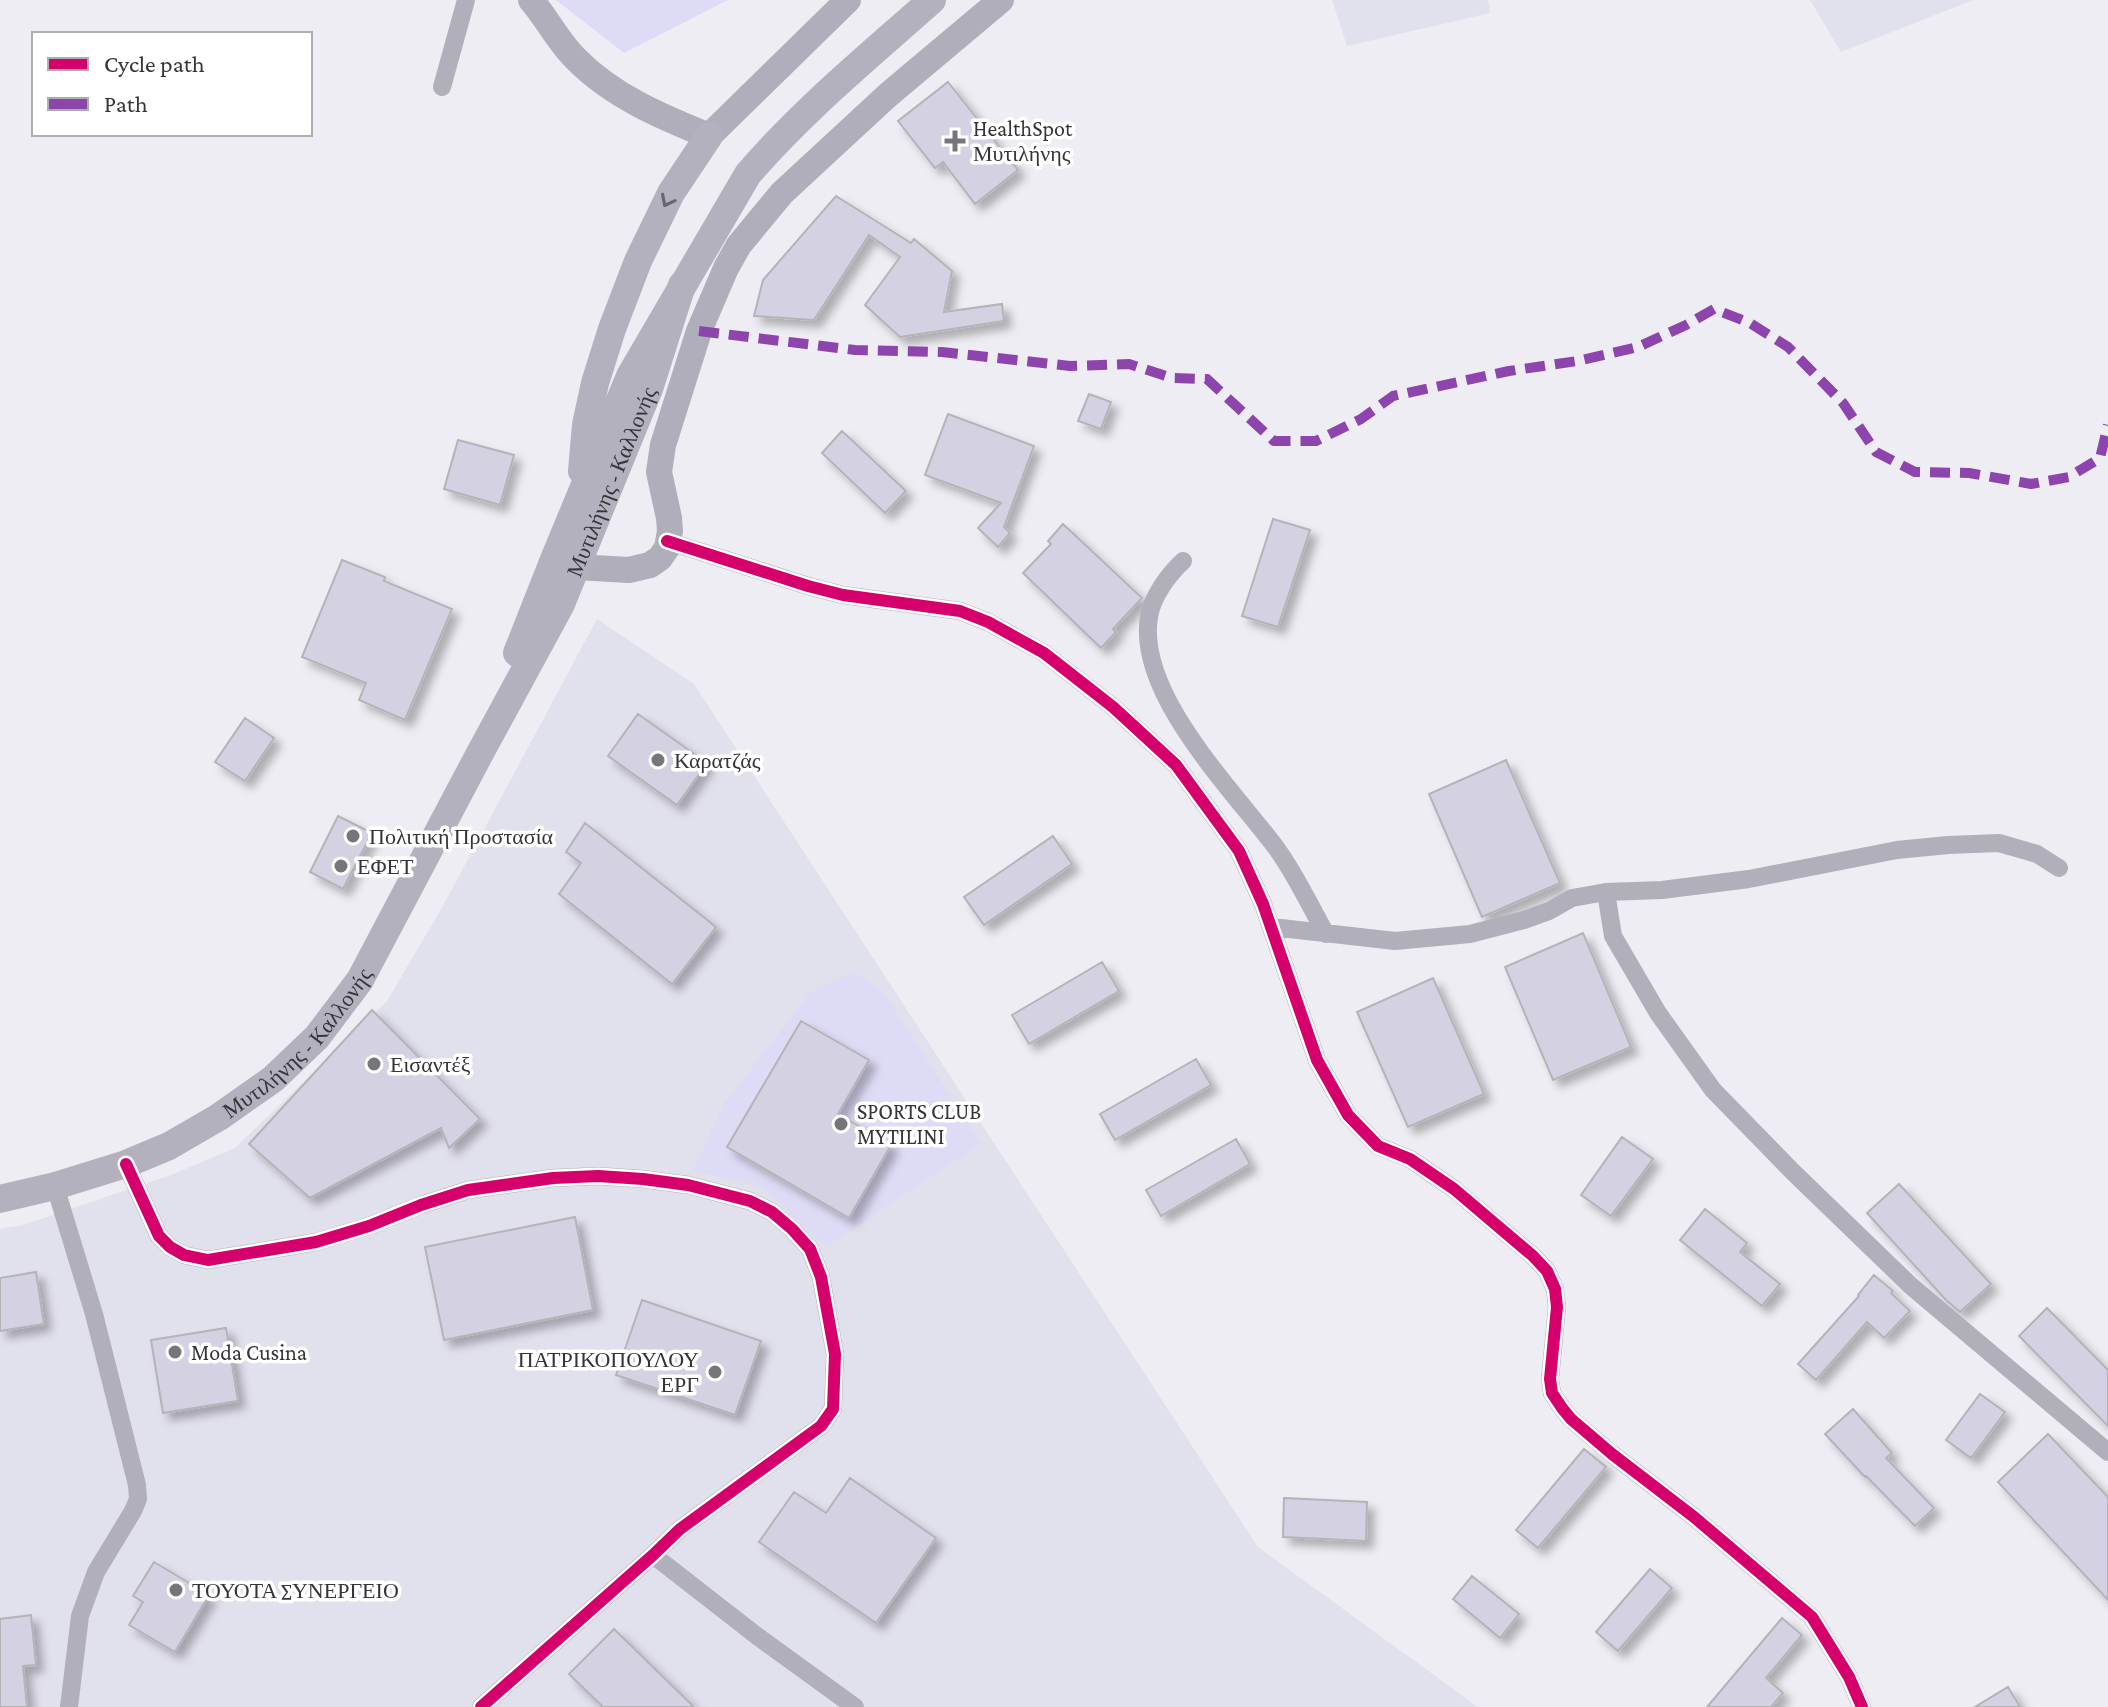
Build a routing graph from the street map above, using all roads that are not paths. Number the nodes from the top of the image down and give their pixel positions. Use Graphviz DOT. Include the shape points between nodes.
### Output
graph roads {
  1 [pos="466,0"];
  2 [pos="531,0"];
  3 [pos="848,0"];
  4 [pos="932,0"];
  5 [pos="980,4"];
  6 [pos="442,87"];
  7 [pos="709,136"];
  8 [pos="682,285"];
  9 [pos="580,496"];
  10 [pos="667,541"];
  11 [pos="569,553"];
  12 [pos="1183,561"];
  13 [pos="2059,868"];
  14 [pos="1606,892"];
  15 [pos="1272,927"];
  16 [pos="1326,934"];
  17 [pos="126,1164"];
  18 [pos="55,1186"];
  19 [pos="0,1199"];
  20 [pos="2108,1452"];
  21 [pos="653,1555"];
  22 [pos="69,1707"];
  23 [pos="481,1707"];
  24 [pos="855,1707"];
  25 [pos="1862,1707"];
  1 -- 6 [label="street"];
  2 -- 7 [label="street" via="575,59 594,75 631,100"];
  3 -- 7 [label="street"];
  4 -- 8 [label="main road, Μυτιλήνης - Καλλονής" via="773,145 748,174"];
  5 -- 10 [label="street" via="782,193 739,245 699,331 663,445 659,472 669,518"];
  7 -- 9 [label="main road, one-way" via="671,193 612,329 586,425"];
  8 -- 9 [label="main road, Μυτιλήνης - Καλλονής" via="630,376"];
  8 -- 11 [label="main road, Μυτιλήνης - Καλλονής" via="649,389"];
  9 -- 11 [label="main road, Μυτιλήνης - Καλλονής"];
  10 -- 11 [label="street" via="660,558 640,569 618,570"];
  10 -- 15 [label="street" via="843,595 960,611 1044,653 1176,765 1239,851"];
  11 -- 17 [label="main road, Μυτιλήνης - Καλλονής" via="479,755 360,980 317,1037 273,1079 169,1146"];
  12 -- 16 [label="street" via="1167,576 1149,615 1148,638 1158,681 1203,754 1279,851"];
  13 -- 14 [label="street" via="2037,854 1999,843 1948,845 1749,879"];
  14 -- 16 [label="street" via="1572,898 1524,920 1470,934 1395,941"];
  14 -- 20 [label="street" via="1613,936 1658,1013 1713,1090 1911,1286"];
  15 -- 16 [label="street"];
  15 -- 25 [label="street" via="1317,1060 1348,1115 1378,1146 1410,1159 1454,1189 1547,1271 1557,1307 1550,1379 1562,1408 1812,1617"];
  17 -- 18 [label="main road, Μυτιλήνης - Καλλονής"];
  17 -- 21 [label="street" via="159,1236 184,1255 208,1260 316,1242 468,1190 553,1178 598,1176 688,1185 772,1212 810,1249 821,1277 835,1354 833,1409 821,1426 680,1529"];
  18 -- 19 [label="main road, Μυτιλήνης - Καλλονής"];
  18 -- 22 [label="street" via="94,1314 138,1499 96,1572 80,1616"];
  21 -- 23 [label="street"];
  21 -- 24 [label="street"];
}
